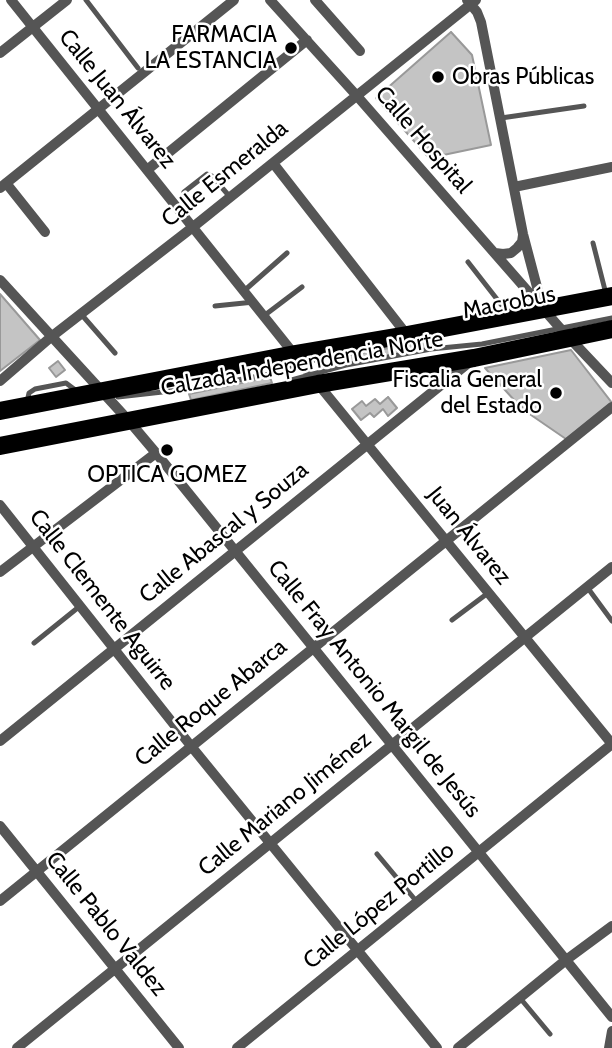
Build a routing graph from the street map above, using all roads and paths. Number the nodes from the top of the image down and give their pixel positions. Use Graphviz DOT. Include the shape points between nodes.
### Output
graph roads {
  1 [pos="11,0"];
  2 [pos="68,0"];
  3 [pos="86,0"];
  4 [pos="234,0"];
  5 [pos="270,0"];
  6 [pos="315,0"];
  7 [pos="471,1"];
  8 [pos="33,27"];
  9 [pos="307,40"];
  10 [pos="360,51"];
  11 [pos="0,53"];
  12 [pos="138,68"];
  13 [pos="357,96"];
  14 [pos="584,106"];
  15 [pos="99,110"];
  16 [pos="501,118"];
  17 [pos="273,163"];
  18 [pos="612,167"];
  19 [pos="147,170"];
  20 [pos="3,185"];
  21 [pos="514,187"];
  22 [pos="184,192"];
  23 [pos="230,197"];
  24 [pos="192,227"];
  25 [pos="45,232"];
  26 [pos="523,234"];
  27 [pos="593,243"];
  28 [pos="287,253"];
  29 [pos="495,253"];
  30 [pos="468,262"];
  31 [pos="0,280"];
  32 [pos="302,287"];
  33 [pos="244,290"];
  34 [pos="610,298"];
  35 [pos="254,302"];
  36 [pos="215,306"];
  37 [pos="545,311"];
  38 [pos="80,314"];
  39 [pos="265,315"];
  40 [pos="510,315"];
  41 [pos="612,318"];
  42 [pos="612,329"];
  43 [pos="564,333"];
  44 [pos="407,335"];
  45 [pos="51,337"];
  46 [pos="115,353"];
  47 [pos="333,355"];
  48 [pos="299,358"];
  49 [pos="323,358"];
  50 [pos="474,358"];
  51 [pos="315,380"];
  52 [pos="0,381"];
  53 [pos="286,382"];
  54 [pos="612,383"];
  55 [pos="274,385"];
  56 [pos="96,396"];
  57 [pos="179,404"];
  58 [pos="612,407"];
  59 [pos="0,411"];
  60 [pos="128,416"];
  61 [pos="109,417"];
  62 [pos="367,443"];
  63 [pos="0,446"];
  64 [pos="156,453"];
  65 [pos="0,505"];
  66 [pos="445,541"];
  67 [pos="32,546"];
  68 [pos="235,551"];
  69 [pos="612,567"];
  70 [pos="0,572"];
  71 [pos="587,587"];
  72 [pos="488,593"];
  73 [pos="80,606"];
  74 [pos="452,620"];
  75 [pos="612,621"];
  76 [pos="525,637"];
  77 [pos="34,643"];
  78 [pos="313,647"];
  79 [pos="115,649"];
  80 [pos="0,741"];
  81 [pos="612,744"];
  82 [pos="392,745"];
  83 [pos="191,746"];
  84 [pos="0,826"];
  85 [pos="271,843"];
  86 [pos="479,852"];
  87 [pos="377,854"];
  88 [pos="37,871"];
  89 [pos="0,901"];
  90 [pos="417,902"];
  91 [pos="612,926"];
  92 [pos="358,950"];
  93 [pos="566,960"];
  94 [pos="115,969"];
  95 [pos="520,998"];
  96 [pos="612,1017"];
  97 [pos="612,1031"];
  98 [pos="550,1034"];
  99 [pos="18,1048"];
  100 [pos="179,1048"];
  101 [pos="237,1048"];
  102 [pos="436,1048"];
  103 [pos="458,1048"];
  104 [pos="609,1048"];
  1 -- 8 [label="street, Calle Juan Álvarez"];
  2 -- 8 [label="street"];
  3 -- 12 [label="lane"];
  4 -- 15 [label="street"];
  5 -- 9 [label="street, Calle Hospital"];
  6 -- 10 [label="street"];
  7 -- 13 [label="street, Calle Esmeralda"];
  7 -- 16 [label="street" via="481,22"];
  8 -- 11 [label="street"];
  8 -- 15 [label="street, Calle Juan Álvarez"];
  9 -- 13 [label="street, Calle Hospital"];
  9 -- 19 [label="street"];
  13 -- 17 [label="street, Calle Esmeralda"];
  13 -- 29 [label="street, Calle Hospital"];
  14 -- 16 [label="lane"];
  15 -- 19 [label="street, Calle Juan Álvarez"];
  15 -- 20 [label="street"];
  16 -- 21 [label="street"];
  17 -- 23 [label="street, Calle Esmeralda"];
  17 -- 44 [label="street"];
  18 -- 21 [label="street"];
  19 -- 24 [label="street, Calle Juan Álvarez"];
  20 -- 25 [label="street"];
  21 -- 26 [label="street"];
  22 -- 23 [label="lane" via="207,174"];
  23 -- 24 [label="street, Calle Esmeralda"];
  24 -- 33 [label="street, Calle Juan Álvarez"];
  24 -- 38 [label="street, Calle Esmeralda"];
  26 -- 29 [label="street" via="511,253"];
  26 -- 37 [label="street"];
  27 -- 34 [label="lane"];
  28 -- 33 [label="lane"];
  29 -- 37 [label="street, Calle Hospital"];
  30 -- 40 [label="lane"];
  31 -- 45 [label="street, Calle Fray Antonio Margil de Jesús"];
  32 -- 39 [label="lane"];
  33 -- 35 [label="street, Calle Juan Álvarez"];
  34 -- 37 [label="main road, Calzada Independencia Norte"];
  35 -- 36 [label="lane"];
  35 -- 39 [label="street, Calle Juan Álvarez"];
  37 -- 40 [label="main road, Calzada Independencia Norte"];
  37 -- 43 [label="street, Calle Hospital"];
  37 -- 47 [label="lane, Macrobús"];
  38 -- 45 [label="street, Calle Esmeralda"];
  38 -- 46 [label="lane"];
  39 -- 48 [label="street, Calle Juan Álvarez"];
  40 -- 44 [label="main road, Calzada Independencia Norte"];
  41 -- 43 [label="lane, Macrobús"];
  42 -- 43 [label="main road, Calzada Independencia Norte"];
  43 -- 50 [label="main road, Calzada Independencia Norte"];
  43 -- 51 [label="lane, Macrobús" via="346,365"];
  43 -- 54 [label="street, Calle Hospital"];
  44 -- 48 [label="main road, Calzada Independencia Norte"];
  45 -- 52 [label="street, Calle Esmeralda"];
  45 -- 56 [label="street, Calle Fray Antonio Margil de Jesús"];
  48 -- 49 [label="lane"];
  48 -- 51 [label="street, Juan Álvarez"];
  48 -- 56 [label="main road, Calzada Independencia Norte"];
  50 -- 51 [label="main road, Calzada Independencia Norte"];
  50 -- 62 [label="street, Calle Abascal y Souza"];
  51 -- 53 [label="lane, Macrobús"];
  51 -- 60 [label="main road, Calzada Independencia Norte"];
  51 -- 62 [label="street, Juan Álvarez"];
  55 -- 57 [label="lane"];
  56 -- 59 [label="main road, Calzada Independencia Norte"];
  56 -- 60 [label="street, Calle Fray Antonio Margil de Jesús"];
  58 -- 66 [label="street, Calle Roque Abarca"];
  60 -- 61 [label="lane"];
  60 -- 63 [label="main road, Calzada Independencia Norte"];
  60 -- 64 [label="street, Calle Fray Antonio Margil de Jesús"];
  62 -- 66 [label="street, Juan Álvarez"];
  62 -- 68 [label="street, Calle Abascal y Souza"];
  64 -- 67 [label="street"];
  64 -- 68 [label="street, Calle Fray Antonio Margil de Jesús"];
  65 -- 67 [label="street, Calle Clemente Aguirre"];
  66 -- 72 [label="street, Juan Álvarez"];
  66 -- 78 [label="street, Calle Roque Abarca"];
  67 -- 70 [label="street"];
  67 -- 73 [label="street, Calle Clemente Aguirre"];
  68 -- 78 [label="street, Calle Fray Antonio Margil de Jesús"];
  68 -- 79 [label="street, Calle Abascal y Souza"];
  69 -- 71 [label="street, Calle Mariano Jiménez"];
  71 -- 75 [label="lane"];
  71 -- 76 [label="street, Calle Mariano Jiménez"];
  72 -- 74 [label="lane"];
  72 -- 76 [label="street, Juan Álvarez"];
  73 -- 77 [label="lane"];
  73 -- 79 [label="street, Calle Clemente Aguirre"];
  76 -- 81 [label="street, Juan Álvarez"];
  76 -- 82 [label="street, Calle Mariano Jiménez"];
  78 -- 82 [label="street, Calle Fray Antonio Margil de Jesús"];
  78 -- 83 [label="street, Calle Roque Abarca"];
  79 -- 80 [label="street, Calle Abascal y Souza"];
  79 -- 83 [label="street, Calle Clemente Aguirre"];
  81 -- 86 [label="street, Calle López Portillo"];
  82 -- 85 [label="street, Calle Mariano Jiménez"];
  82 -- 86 [label="street, Calle Fray Antonio Margil de Jesús"];
  83 -- 85 [label="street, Calle Clemente Aguirre"];
  83 -- 88 [label="street, Calle Roque Abarca"];
  84 -- 88 [label="street, Calle Pablo Valdez"];
  85 -- 92 [label="street, Calle Clemente Aguirre"];
  85 -- 94 [label="street, Calle Mariano Jiménez"];
  86 -- 90 [label="street, Calle López Portillo"];
  86 -- 93 [label="street, Calle Fray Antonio Margil de Jesús"];
  87 -- 90 [label="lane"];
  88 -- 89 [label="street, Calle Roque Abarca"];
  88 -- 94 [label="street, Calle Pablo Valdez"];
  90 -- 92 [label="street, Calle López Portillo"];
  91 -- 93 [label="street"];
  92 -- 101 [label="street, Calle López Portillo"];
  92 -- 102 [label="street, Calle Clemente Aguirre"];
  93 -- 95 [label="street"];
  93 -- 96 [label="street, Calle Fray Antonio Margil de Jesús"];
  94 -- 99 [label="street, Calle Mariano Jiménez"];
  94 -- 100 [label="street, Calle Pablo Valdez"];
  95 -- 98 [label="lane"];
  95 -- 103 [label="street"];
  97 -- 104 [label="street"];
}
